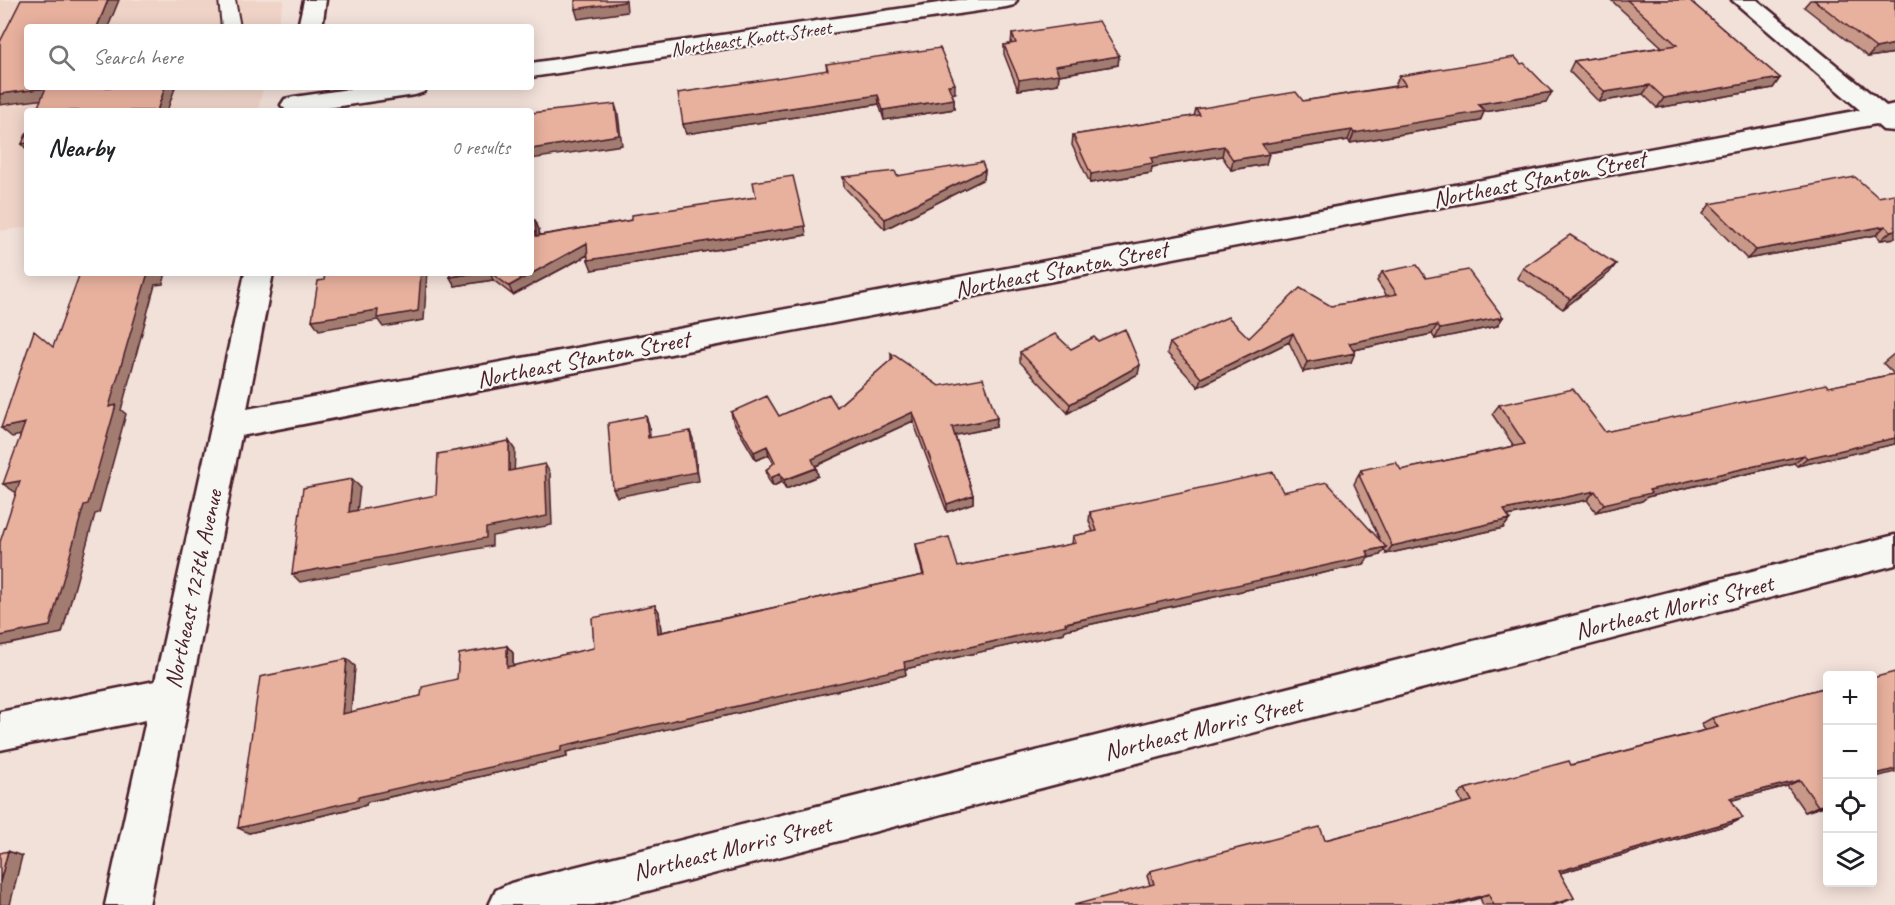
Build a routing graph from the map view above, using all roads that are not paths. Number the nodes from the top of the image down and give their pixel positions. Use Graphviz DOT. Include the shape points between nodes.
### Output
graph roads {
  1 [pos="227,0"];
  2 [pos="315,0"];
  3 [pos="1006,0"];
  4 [pos="1743,0"];
  5 [pos="231,24"];
  6 [pos="311,24"];
  7 [pos="534,70"];
  8 [pos="389,90"];
  9 [pos="294,101"];
  10 [pos="1890,118"];
  11 [pos="258,276"];
  12 [pos="227,426"];
  13 [pos="1895,550"];
  14 [pos="171,696"];
  15 [pos="0,731"];
  16 [pos="127,905"];
  17 [pos="511,905"];
  1 -- 5 [label="lane"];
  2 -- 6 [label="street"];
  3 -- 7 [label="street, Northeast Knott Street"];
  4 -- 10 [label="street"];
  8 -- 9 [label="street"];
  10 -- 12 [label="street, Northeast Stanton Street"];
  11 -- 12 [label="street, Northeast 127th Avenue"];
  12 -- 14 [label="street, Northeast 127th Avenue"];
  13 -- 17 [label="street, Northeast Morris Street"];
  14 -- 15 [label="street"];
  14 -- 16 [label="street, Northeast 127th Avenue"];
}
